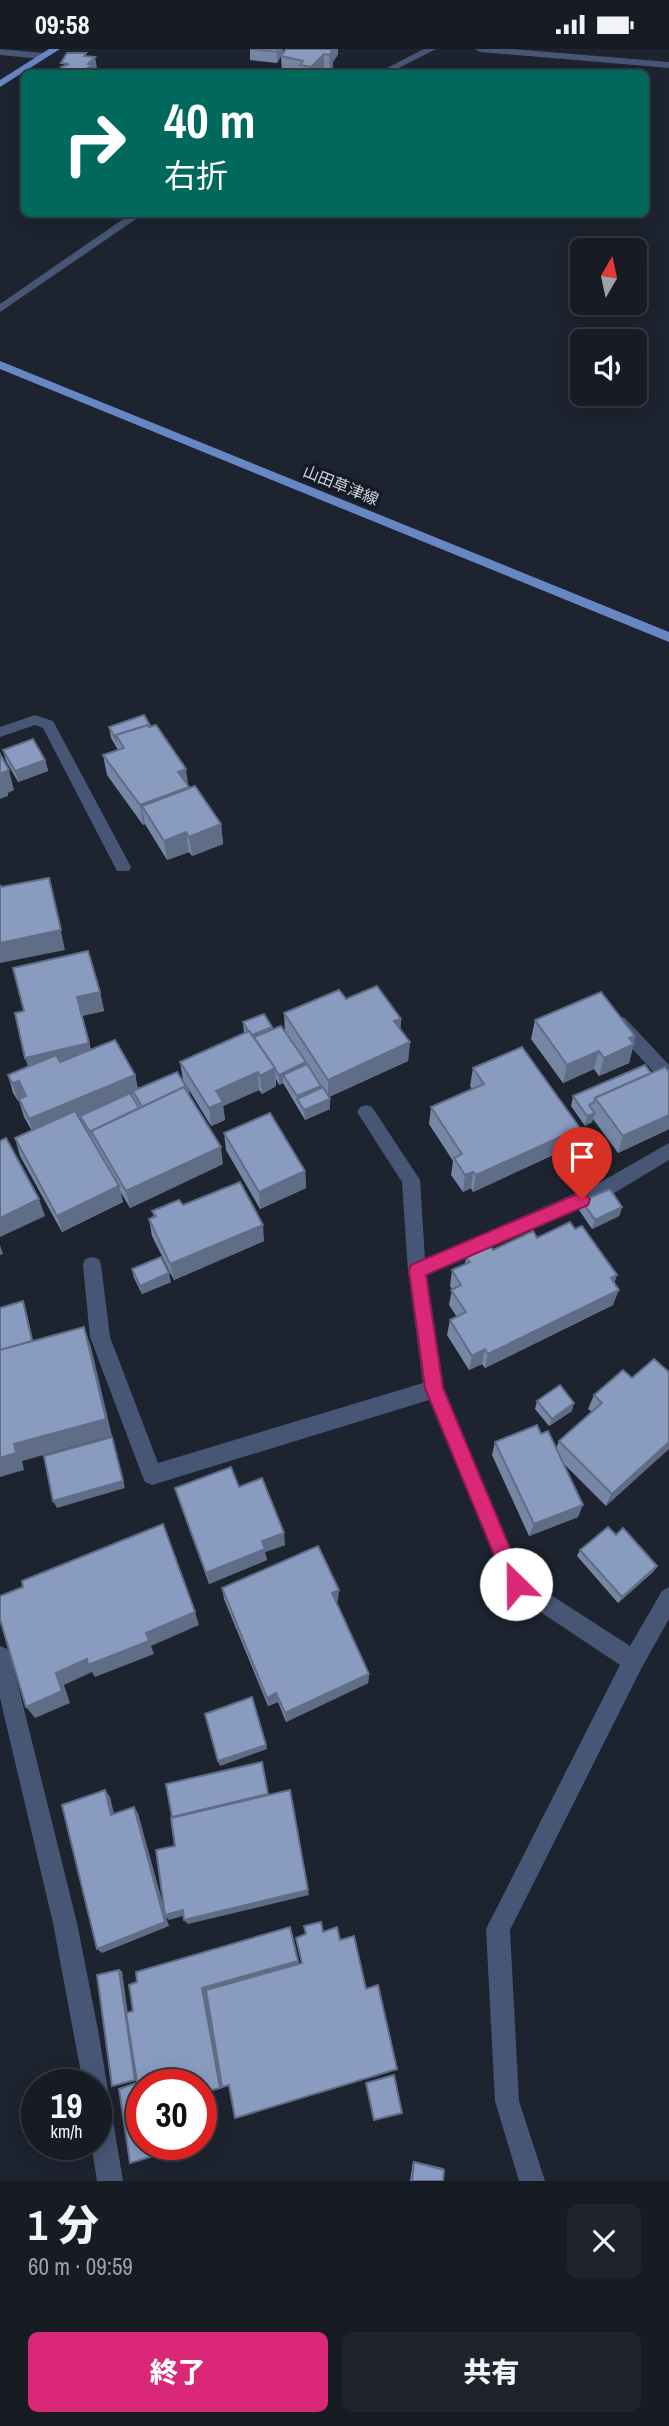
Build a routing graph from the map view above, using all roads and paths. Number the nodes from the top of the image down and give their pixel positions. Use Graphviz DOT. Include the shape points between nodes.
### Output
graph roads {
  1 [pos="55,49"];
  2 [pos="431,49"];
  3 [pos="480,49"];
  4 [pos="0,52"];
  5 [pos="43,56"];
  6 [pos="669,65"];
  7 [pos="21,70"];
  8 [pos="22,70"];
  9 [pos="388,70"];
  10 [pos="0,84"];
  11 [pos="134,217"];
  12 [pos="0,309"];
  13 [pos="0,365"];
  14 [pos="669,637"];
  15 [pos="0,732"];
  16 [pos="123,867"];
  17 [pos="607,1010"];
  18 [pos="669,1077"];
  19 [pos="366,1112"];
  20 [pos="669,1151"];
  21 [pos="92,1265"];
  22 [pos="417,1271"];
  23 [pos="434,1388"];
  24 [pos="669,1598"];
  25 [pos="0,1657"];
  26 [pos="634,1661"];
  27 [pos="93,2069"];
  28 [pos="107,2160"];
  29 [pos="110,2181"];
  30 [pos="532,2181"];
  1 -- 5 [label="main road"];
  2 -- 9 [label="street"];
  3 -- 6 [label="street"];
  4 -- 5 [label="street"];
  5 -- 8 [label="main road"];
  7 -- 10 [label="main road"];
  11 -- 12 [label="street"];
  13 -- 14 [label="main road, 山田草津線"];
  15 -- 16 [label="street" via="35,720 48,725"];
  17 -- 18 [label="street"];
  19 -- 22 [label="street" via="411,1180"];
  20 -- 22 [label="street" via="605,1189"];
  21 -- 23 [label="street" via="100,1336 152,1475"];
  22 -- 23 [label="street"];
  23 -- 26 [label="street" via="516,1584"];
  24 -- 26 [label="street"];
  25 -- 27 [label="street" via="47,1829"];
  26 -- 30 [label="street" via="498,1929 507,2101"];
  28 -- 29 [label="street"];
}
